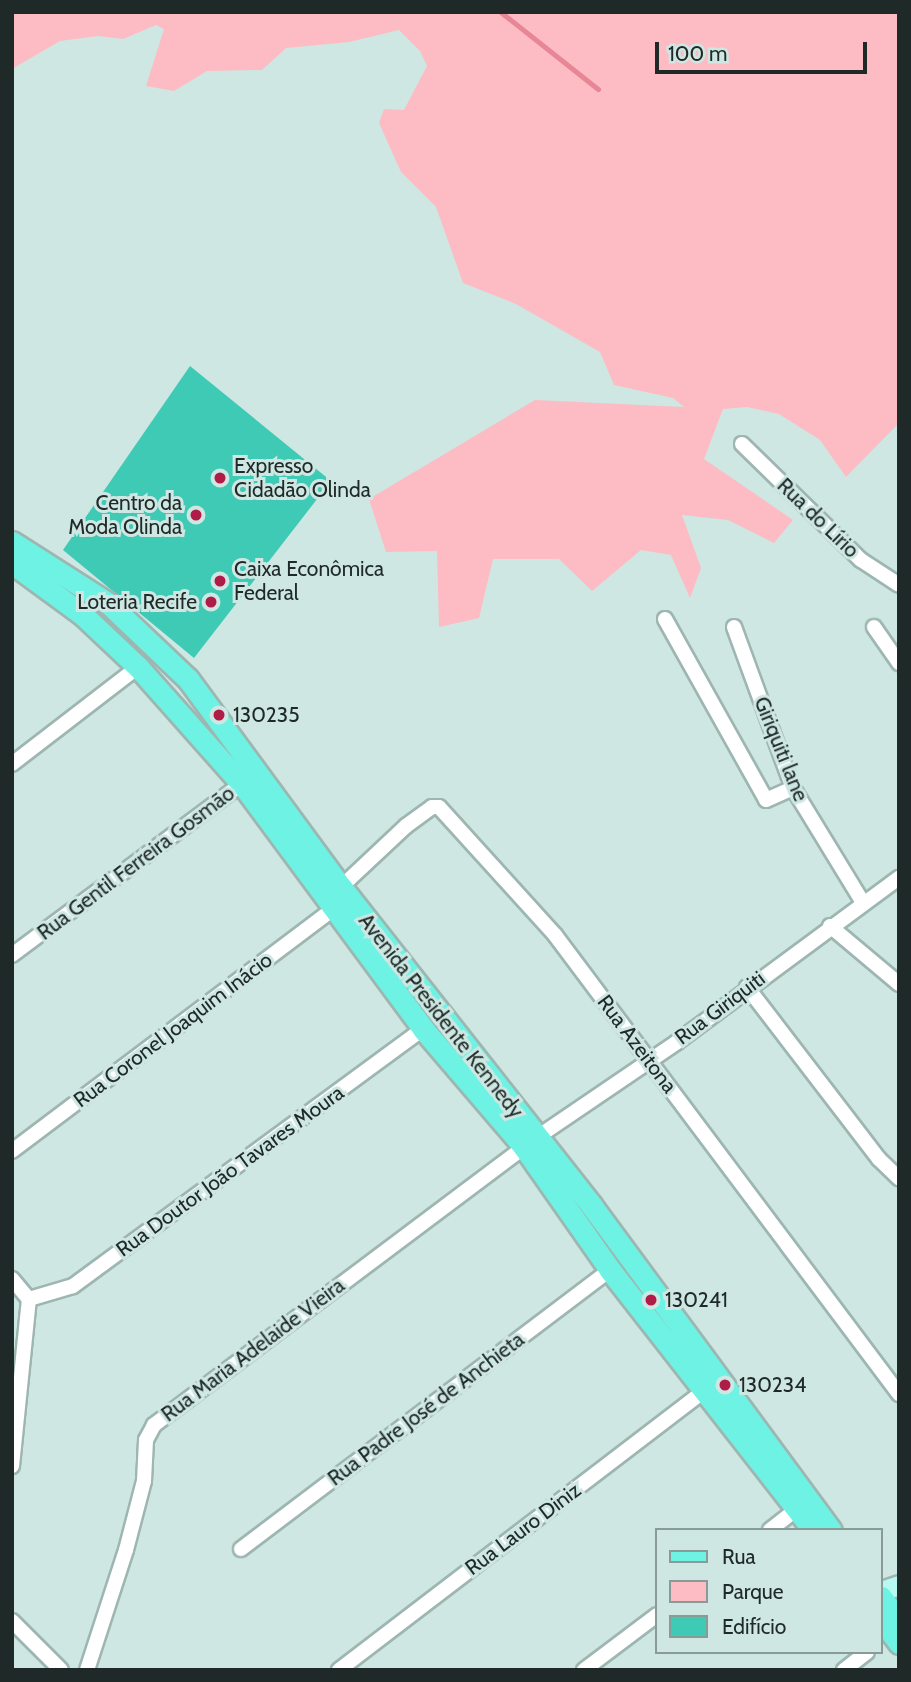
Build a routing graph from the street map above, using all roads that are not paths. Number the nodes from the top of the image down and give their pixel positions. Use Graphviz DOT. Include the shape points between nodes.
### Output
graph roads {
  1 [pos="742,444"];
  2 [pos="12,542"];
  3 [pos="15,567"];
  4 [pos="899,585"];
  5 [pos="665,619"];
  6 [pos="734,627"];
  7 [pos="874,627"];
  8 [pos="899,663"];
  9 [pos="138,667"];
  10 [pos="12,764"];
  11 [pos="251,779"];
  12 [pos="793,788"];
  13 [pos="899,878"];
  14 [pos="341,887"];
  15 [pos="862,901"];
  16 [pos="334,909"];
  17 [pos="836,921"];
  18 [pos="12,955"];
  19 [pos="899,984"];
  20 [pos="747,986"];
  21 [pos="424,1029"];
  22 [pos="648,1061"];
  23 [pos="530,1142"];
  24 [pos="12,1151"];
  25 [pos="899,1178"];
  26 [pos="610,1270"];
  27 [pos="12,1279"];
  28 [pos="29,1298"];
  29 [pos="706,1389"];
  30 [pos="899,1394"];
  31 [pos="12,1466"];
  32 [pos="797,1509"];
  33 [pos="773,1528"];
  34 [pos="811,1528"];
  35 [pos="830,1528"];
  36 [pos="241,1549"];
  37 [pos="883,1603"];
  38 [pos="656,1616"];
  39 [pos="12,1621"];
  40 [pos="892,1631"];
  41 [pos="864,1654"];
  42 [pos="61,1670"];
  43 [pos="87,1670"];
  44 [pos="339,1670"];
  45 [pos="584,1670"];
  46 [pos="844,1670"];
  1 -- 4 [label="street, Rua do Lírio" via="861,560"];
  2 -- 11 [label="main road, Avenida Presidente Kennedy" via="134,623 188,679"];
  3 -- 9 [label="main road, Avenida Presidente Kennedy" via="83,615"];
  5 -- 12 [label="street" via="766,800"];
  6 -- 12 [label="street, Giriquiti lane"];
  7 -- 8 [label="street"];
  9 -- 10 [label="street"];
  9 -- 11 [label="main road, Avenida Presidente Kennedy"];
  11 -- 14 [label="main road, Avenida Presidente Kennedy"];
  11 -- 16 [label="main road, Avenida Presidente Kennedy"];
  11 -- 18 [label="street, Rua Gentil Ferreira Gosmão"];
  12 -- 15 [label="street, Giriquiti lane"];
  13 -- 15 [label="street, Rua Giriquiti"];
  14 -- 22 [label="street, Rua Azeitona" via="432,807 439,807 555,935"];
  14 -- 23 [label="main road, Avenida Presidente Kennedy"];
  15 -- 17 [label="street, Rua Giriquiti"];
  16 -- 21 [label="main road, Avenida Presidente Kennedy"];
  16 -- 24 [label="street, Rua Coronel Joaquim Inácio"];
  17 -- 19 [label="street"];
  17 -- 20 [label="street, Rua Giriquiti"];
  20 -- 22 [label="street, Rua Giriquiti"];
  20 -- 25 [label="street" via="879,1159"];
  21 -- 23 [label="main road, Avenida Presidente Kennedy"];
  21 -- 28 [label="street, Rua Doutor João Tavares Moura" via="73,1286"];
  22 -- 23 [label="street, Rua Giriquiti"];
  22 -- 30 [label="street, Rua Azeitona"];
  23 -- 26 [label="main road, Avenida Presidente Kennedy"];
  23 -- 35 [label="main road, Avenida Presidente Kennedy" via="690,1336"];
  23 -- 43 [label="street, Rua Maria Adelaide Vieira" via="154,1425 146,1440 144,1481"];
  26 -- 29 [label="main road, Avenida Presidente Kennedy"];
  26 -- 36 [label="street, Rua Padre José de Anchieta"];
  27 -- 28 [label="street"];
  28 -- 31 [label="street"];
  29 -- 32 [label="main road, Avenida Presidente Kennedy"];
  29 -- 44 [label="street, Rua Lauro Diniz"];
  32 -- 33 [label="street"];
  32 -- 34 [label="main road, Avenida Presidente Kennedy"];
  37 -- 40 [label="main road"];
  38 -- 45 [label="street"];
  39 -- 42 [label="street"];
  41 -- 46 [label="street"];
}
